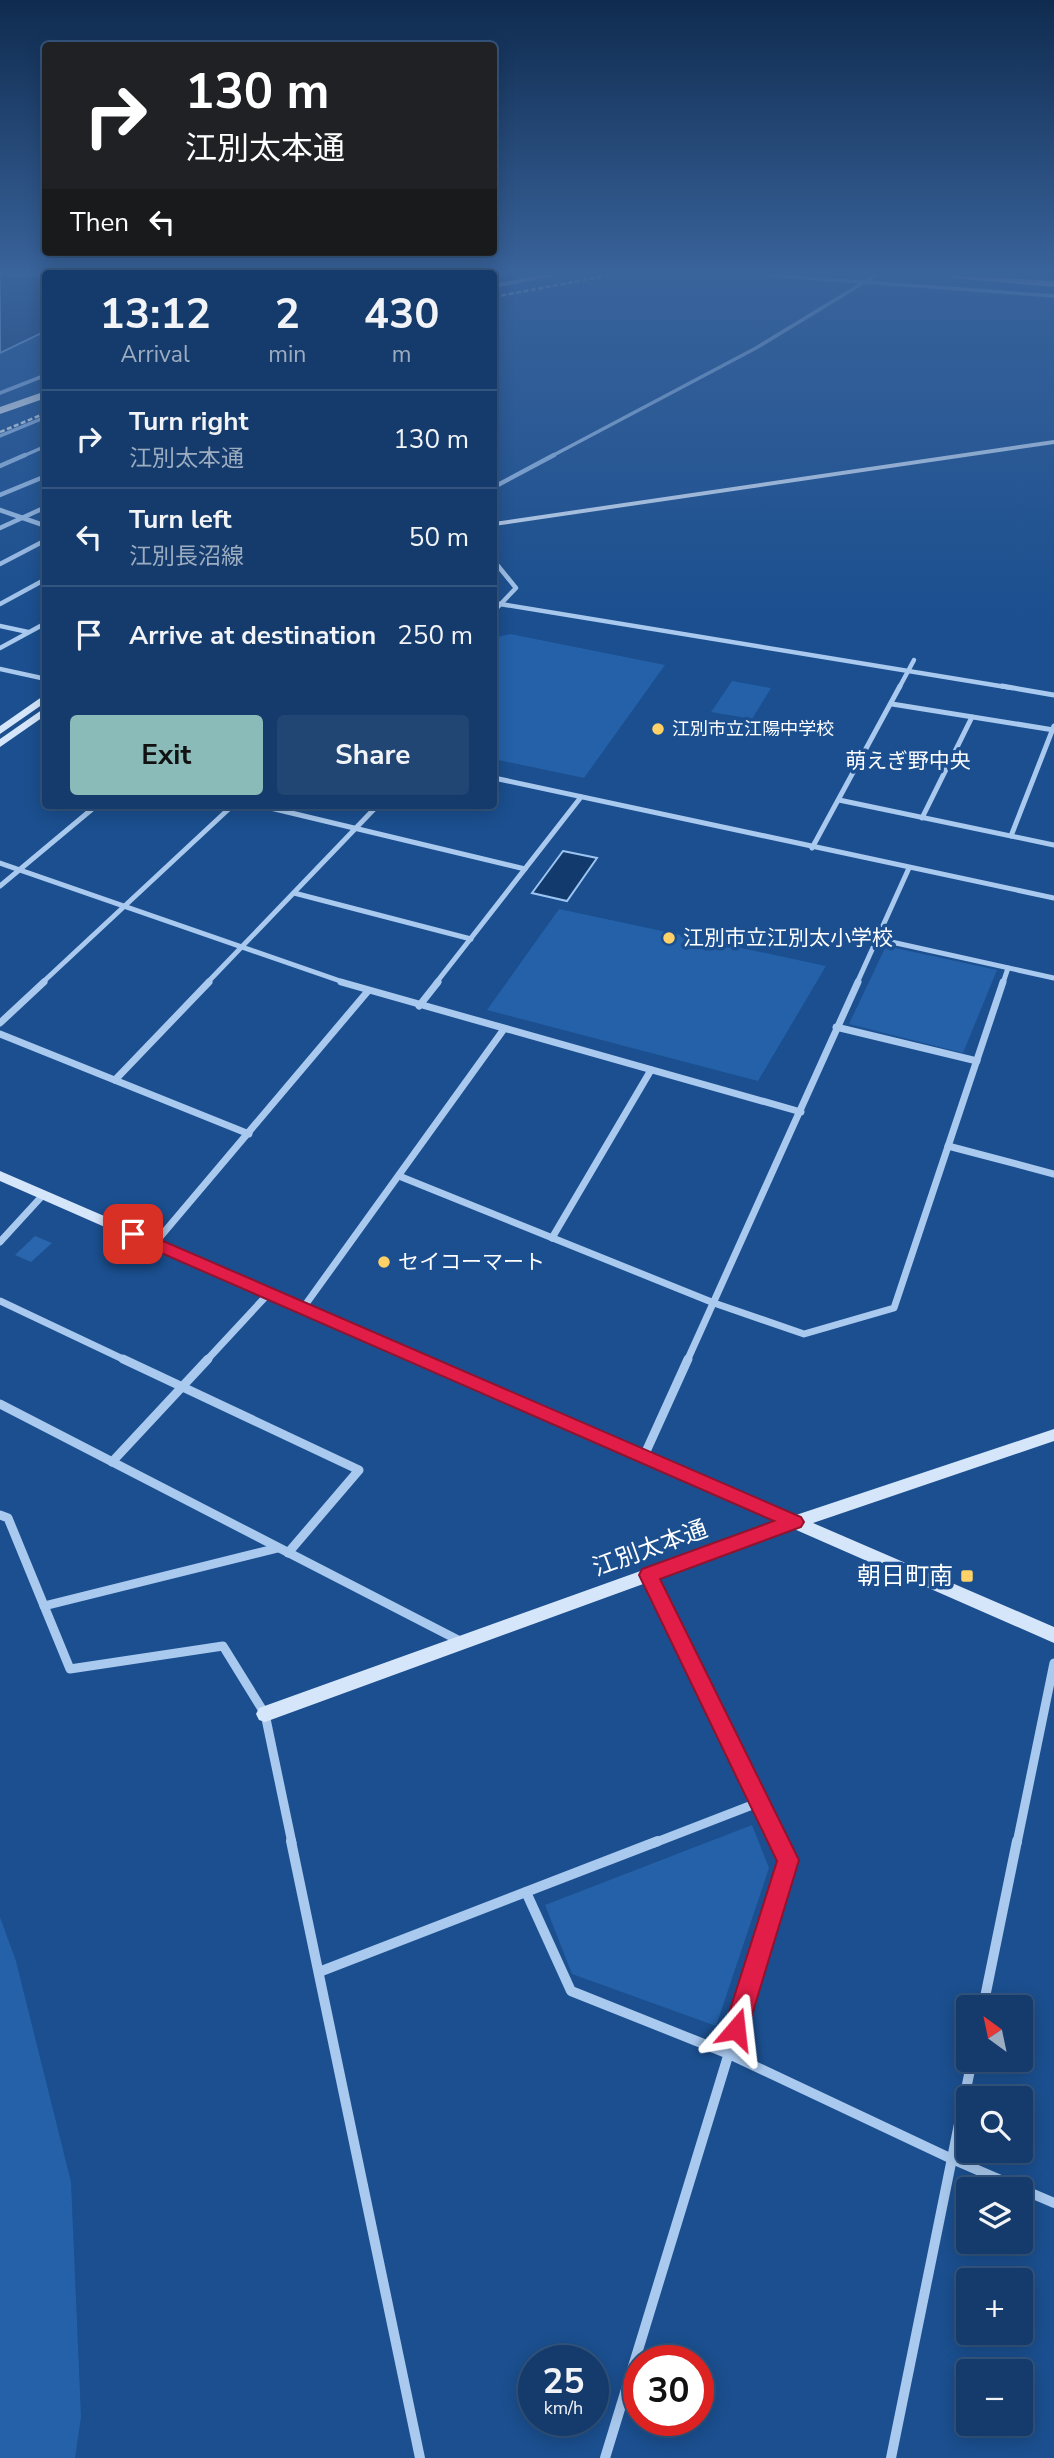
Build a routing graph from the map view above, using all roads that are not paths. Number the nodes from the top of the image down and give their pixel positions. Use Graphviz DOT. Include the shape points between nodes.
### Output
graph roads {
  1 [pos="39,390"];
  2 [pos="677,390"];
  3 [pos="42,395"];
  4 [pos="0,404"];
  5 [pos="0,411"];
  6 [pos="42,419"];
  7 [pos="0,436"];
  8 [pos="1054,442"];
  9 [pos="42,448"];
  10 [pos="0,466"];
  11 [pos="42,478"];
  12 [pos="497,485"];
  13 [pos="0,495"];
  14 [pos="42,509"];
  15 [pos="0,510"];
  16 [pos="21,518"];
  17 [pos="497,524"];
  18 [pos="42,525"];
  19 [pos="0,528"];
  20 [pos="42,542"];
  21 [pos="0,564"];
  22 [pos="497,566"];
  23 [pos="42,581"];
  24 [pos="0,604"];
  25 [pos="497,604"];
  26 [pos="500,604"];
  27 [pos="497,608"];
  28 [pos="42,624"];
  29 [pos="0,626"];
  30 [pos="28,632"];
  31 [pos="0,648"];
  32 [pos="914,660"];
  33 [pos="0,669"];
  34 [pos="909,673"];
  35 [pos="42,677"];
  36 [pos="1054,695"];
  37 [pos="42,701"];
  38 [pos="892,704"];
  39 [pos="42,713"];
  40 [pos="972,717"];
  41 [pos="1053,729"];
  42 [pos="0,731"];
  43 [pos="0,744"];
  44 [pos="497,779"];
  45 [pos="581,797"];
  46 [pos="839,800"];
  47 [pos="92,809"];
  48 [pos="229,809"];
  49 [pos="274,809"];
  50 [pos="374,809"];
  51 [pos="922,818"];
  52 [pos="355,829"];
  53 [pos="1011,836"];
  54 [pos="1054,845"];
  55 [pos="812,848"];
  56 [pos="0,863"];
  57 [pos="909,868"];
  58 [pos="526,869"];
  59 [pos="19,870"];
  60 [pos="0,886"];
  61 [pos="294,893"];
  62 [pos="1054,898"];
  63 [pos="125,907"];
  64 [pos="471,939"];
  65 [pos="878,939"];
  66 [pos="242,947"];
  67 [pos="1008,968"];
  68 [pos="1054,978"];
  69 [pos="368,992"];
  70 [pos="419,1006"];
  71 [pos="0,1023"];
  72 [pos="836,1027"];
  73 [pos="504,1029"];
  74 [pos="0,1034"];
  75 [pos="977,1061"];
  76 [pos="651,1070"];
  77 [pos="115,1080"];
  78 [pos="801,1112"];
  79 [pos="249,1134"];
  80 [pos="948,1146"];
  81 [pos="1054,1174"];
  82 [pos="0,1176"];
  83 [pos="399,1176"];
  84 [pos="43,1195"];
  85 [pos="552,1238"];
  86 [pos="0,1242"];
  87 [pos="155,1243"];
  88 [pos="269,1293"];
  89 [pos="0,1301"];
  90 [pos="714,1303"];
  91 [pos="303,1308"];
  92 [pos="182,1387"];
  93 [pos="0,1404"];
  94 [pos="1054,1435"];
  95 [pos="644,1456"];
  96 [pos="112,1462"];
  97 [pos="0,1515"];
  98 [pos="795,1522"];
  99 [pos="278,1548"];
  100 [pos="288,1553"];
  101 [pos="648,1575"];
  102 [pos="44,1606"];
  103 [pos="1054,1635"];
  104 [pos="462,1643"];
  105 [pos="1054,1663"];
  106 [pos="265,1714"];
  107 [pos="760,1802"];
  108 [pos="526,1892"];
  109 [pos="319,1972"];
  110 [pos="985,1995"];
  111 [pos="729,2054"];
  112 [pos="970,2072"];
  113 [pos="952,2159"];
  114 [pos="1054,2203"];
  115 [pos="420,2458"];
  116 [pos="605,2458"];
  117 [pos="891,2458"];
  1 -- 4 [label="highway"];
  2 -- 12 [label="street"];
  3 -- 5 [label="highway"];
  6 -- 7 [label="street"];
  8 -- 17 [label="street"];
  9 -- 10 [label="street"];
  11 -- 13 [label="street"];
  14 -- 16 [label="street"];
  15 -- 16 [label="street"];
  16 -- 18 [label="street"];
  16 -- 19 [label="street"];
  20 -- 21 [label="street"];
  22 -- 26 [label="street" via="516,588"];
  23 -- 24 [label="street"];
  25 -- 26 [label="street"];
  26 -- 27 [label="street"];
  26 -- 34 [label="street"];
  28 -- 30 [label="street"];
  29 -- 30 [label="street"];
  30 -- 31 [label="street"];
  32 -- 34 [label="street"];
  33 -- 35 [label="street"];
  34 -- 36 [label="street"];
  34 -- 38 [label="street"];
  37 -- 42 [label="street"];
  38 -- 40 [label="street"];
  38 -- 46 [label="street"];
  39 -- 43 [label="street"];
  40 -- 41 [label="street"];
  40 -- 51 [label="street"];
  41 -- 53 [label="street"];
  44 -- 45 [label="street"];
  45 -- 55 [label="street"];
  45 -- 58 [label="street"];
  46 -- 51 [label="street"];
  46 -- 55 [label="street"];
  47 -- 59 [label="street"];
  48 -- 63 [label="street"];
  49 -- 52 [label="street"];
  50 -- 52 [label="street"];
  51 -- 53 [label="street"];
  52 -- 58 [label="street"];
  52 -- 61 [label="street"];
  53 -- 54 [label="street"];
  55 -- 57 [label="street"];
  56 -- 59 [label="street"];
  57 -- 62 [label="street"];
  57 -- 65 [label="street"];
  58 -- 64 [label="street"];
  59 -- 60 [label="street"];
  59 -- 63 [label="street"];
  61 -- 64 [label="street"];
  61 -- 66 [label="street"];
  63 -- 66 [label="street"];
  63 -- 71 [label="street"];
  64 -- 70 [label="street"];
  65 -- 67 [label="street"];
  65 -- 72 [label="street"];
  66 -- 69 [label="street"];
  66 -- 77 [label="street"];
  67 -- 68 [label="street"];
  67 -- 75 [label="street"];
  69 -- 70 [label="street"];
  69 -- 79 [label="street"];
  70 -- 73 [label="street"];
  72 -- 75 [label="street"];
  72 -- 78 [label="street"];
  73 -- 76 [label="street"];
  73 -- 83 [label="street"];
  74 -- 77 [label="street"];
  75 -- 80 [label="street"];
  76 -- 78 [label="street"];
  76 -- 85 [label="street"];
  77 -- 79 [label="street"];
  78 -- 90 [label="street"];
  79 -- 87 [label="street"];
  80 -- 81 [label="street"];
  80 -- 90 [label="street" via="894,1308 804,1334"];
  82 -- 84 [label="street"];
  83 -- 85 [label="street"];
  83 -- 91 [label="street"];
  84 -- 86 [label="street"];
  84 -- 87 [label="street"];
  85 -- 90 [label="street"];
  87 -- 88 [label="street"];
  88 -- 91 [label="street"];
  88 -- 92 [label="street"];
  89 -- 92 [label="street"];
  90 -- 95 [label="street"];
  91 -- 95 [label="street"];
  92 -- 96 [label="street"];
  92 -- 100 [label="street" via="359,1470"];
  93 -- 96 [label="street"];
  94 -- 98 [label="street, 江別太本通"];
  95 -- 98 [label="street"];
  96 -- 99 [label="street"];
  97 -- 102 [label="street" via="8,1518"];
  98 -- 101 [label="street, 江別太本通"];
  98 -- 103 [label="street"];
  99 -- 100 [label="street"];
  99 -- 102 [label="street"];
  100 -- 104 [label="street"];
  101 -- 104 [label="street, 江別太本通"];
  101 -- 107 [label="street"];
  102 -- 106 [label="street" via="70,1669 223,1646"];
  104 -- 106 [label="street, 江別太本通"];
  105 -- 110 [label="street"];
  106 -- 109 [label="street"];
  107 -- 108 [label="street"];
  107 -- 111 [label="street" via="788,1860"];
  108 -- 109 [label="street"];
  108 -- 111 [label="street" via="571,1991"];
  109 -- 115 [label="street"];
  111 -- 113 [label="street"];
  111 -- 116 [label="street"];
  112 -- 113 [label="street"];
  113 -- 114 [label="street"];
  113 -- 117 [label="street"];
}
